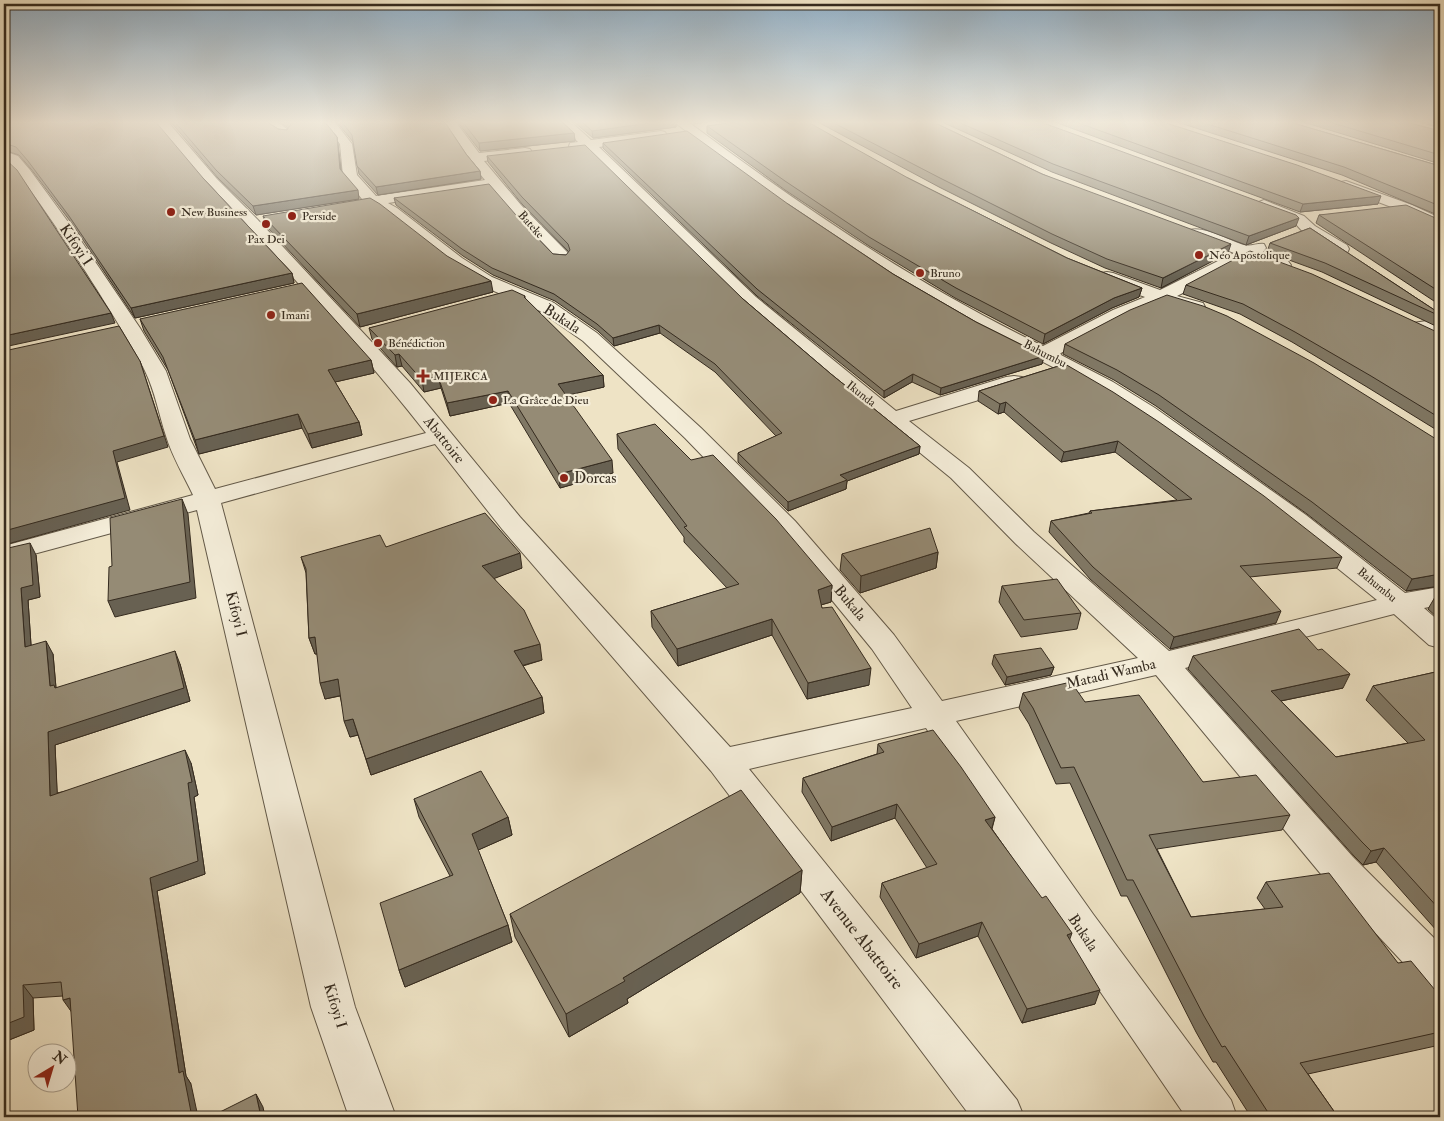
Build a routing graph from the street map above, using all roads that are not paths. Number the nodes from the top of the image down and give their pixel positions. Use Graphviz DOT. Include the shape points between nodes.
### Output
graph roads {
  1 [pos="25,173"];
  2 [pos="205,173"];
  3 [pos="349,173"];
  4 [pos="486,173"];
  5 [pos="619,173"];
  6 [pos="757,173"];
  7 [pos="1330,179"];
  8 [pos="494,183"];
  9 [pos="1253,201"];
  10 [pos="362,203"];
  11 [pos="1432,205"];
  12 [pos="1407,208"];
  13 [pos="1369,212"];
  14 [pos="1308,222"];
  15 [pos="1440,224"];
  16 [pos="1182,228"];
  17 [pos="1292,236"];
  18 [pos="1274,242"];
  19 [pos="1247,252"];
  20 [pos="561,256"];
  21 [pos="1351,256"];
  22 [pos="1094,272"];
  23 [pos="1300,272"];
  24 [pos="517,293"];
  25 [pos="1161,297"];
  26 [pos="484,302"];
  27 [pos="1216,313"];
  28 [pos="1438,317"];
  29 [pos="1440,337"];
  30 [pos="1040,367"];
  31 [pos="893,419"];
  32 [pos="440,436"];
  33 [pos="207,499"];
  34 [pos="4,554"];
  35 [pos="1440,596"];
  36 [pos="1401,603"];
  37 [pos="1440,638"];
  38 [pos="1163,662"];
  39 [pos="932,714"];
  40 [pos="723,762"];
  41 [pos="1440,972"];
  42 [pos="372,1117"];
  43 [pos="1000,1117"];
  44 [pos="1214,1117"];
  1 -- 33 [label="street, Kifoyi I" via="156,371 178,439"];
  2 -- 32 [label="street, Abattoire" via="260,221 299,289 363,333"];
  3 -- 10 [label="street"];
  4 -- 8 [label="street, Bateke"];
  5 -- 31 [label="street, Ikunda" via="750,300"];
  6 -- 30 [label="street, Bahumbu" via="870,255"];
  7 -- 12 [label="street"];
  8 -- 10 [label="street"];
  8 -- 20 [label="street, Bateke" via="531,228"];
  9 -- 14 [label="street"];
  10 -- 24 [label="street, Bukala" via="392,211 464,267 486,281"];
  11 -- 12 [label="street"];
  12 -- 13 [label="street"];
  12 -- 15 [label="street"];
  14 -- 17 [label="street"];
  14 -- 21 [label="street"];
  16 -- 19 [label="street"];
  18 -- 19 [label="street"];
  19 -- 23 [label="street"];
  19 -- 25 [label="street"];
  22 -- 25 [label="street"];
  24 -- 26 [label="street"];
  24 -- 39 [label="street, Bukala" via="547,307 590,337 693,432 786,527 883,642"];
  25 -- 27 [label="street"];
  25 -- 30 [label="street" via="1120,314"];
  28 -- 29 [label="street" via="1412,323"];
  30 -- 31 [label="street"];
  30 -- 36 [label="street, Bahumbu" via="1065,365 1128,399 1239,478"];
  31 -- 38 [label="street, Ikunda" via="960,473 1025,538"];
  32 -- 33 [label="street"];
  32 -- 40 [label="street, Abattoire" via="518,530"];
  33 -- 34 [label="street"];
  33 -- 42 [label="street, Kifoyi I" via="333,1007"];
  35 -- 36 [label="street, Matadi Wamba"];
  36 -- 37 [label="street, Bahumbu"];
  36 -- 38 [label="street, Matadi Wamba"];
  38 -- 39 [label="street, Matadi Wamba"];
  38 -- 41 [label="street, Ikunda" via="1339,868"];
  39 -- 40 [label="street, Matadi Wamba"];
  39 -- 44 [label="street, Bukala"];
  40 -- 43 [label="street, Avenue Abattoire"];
}
